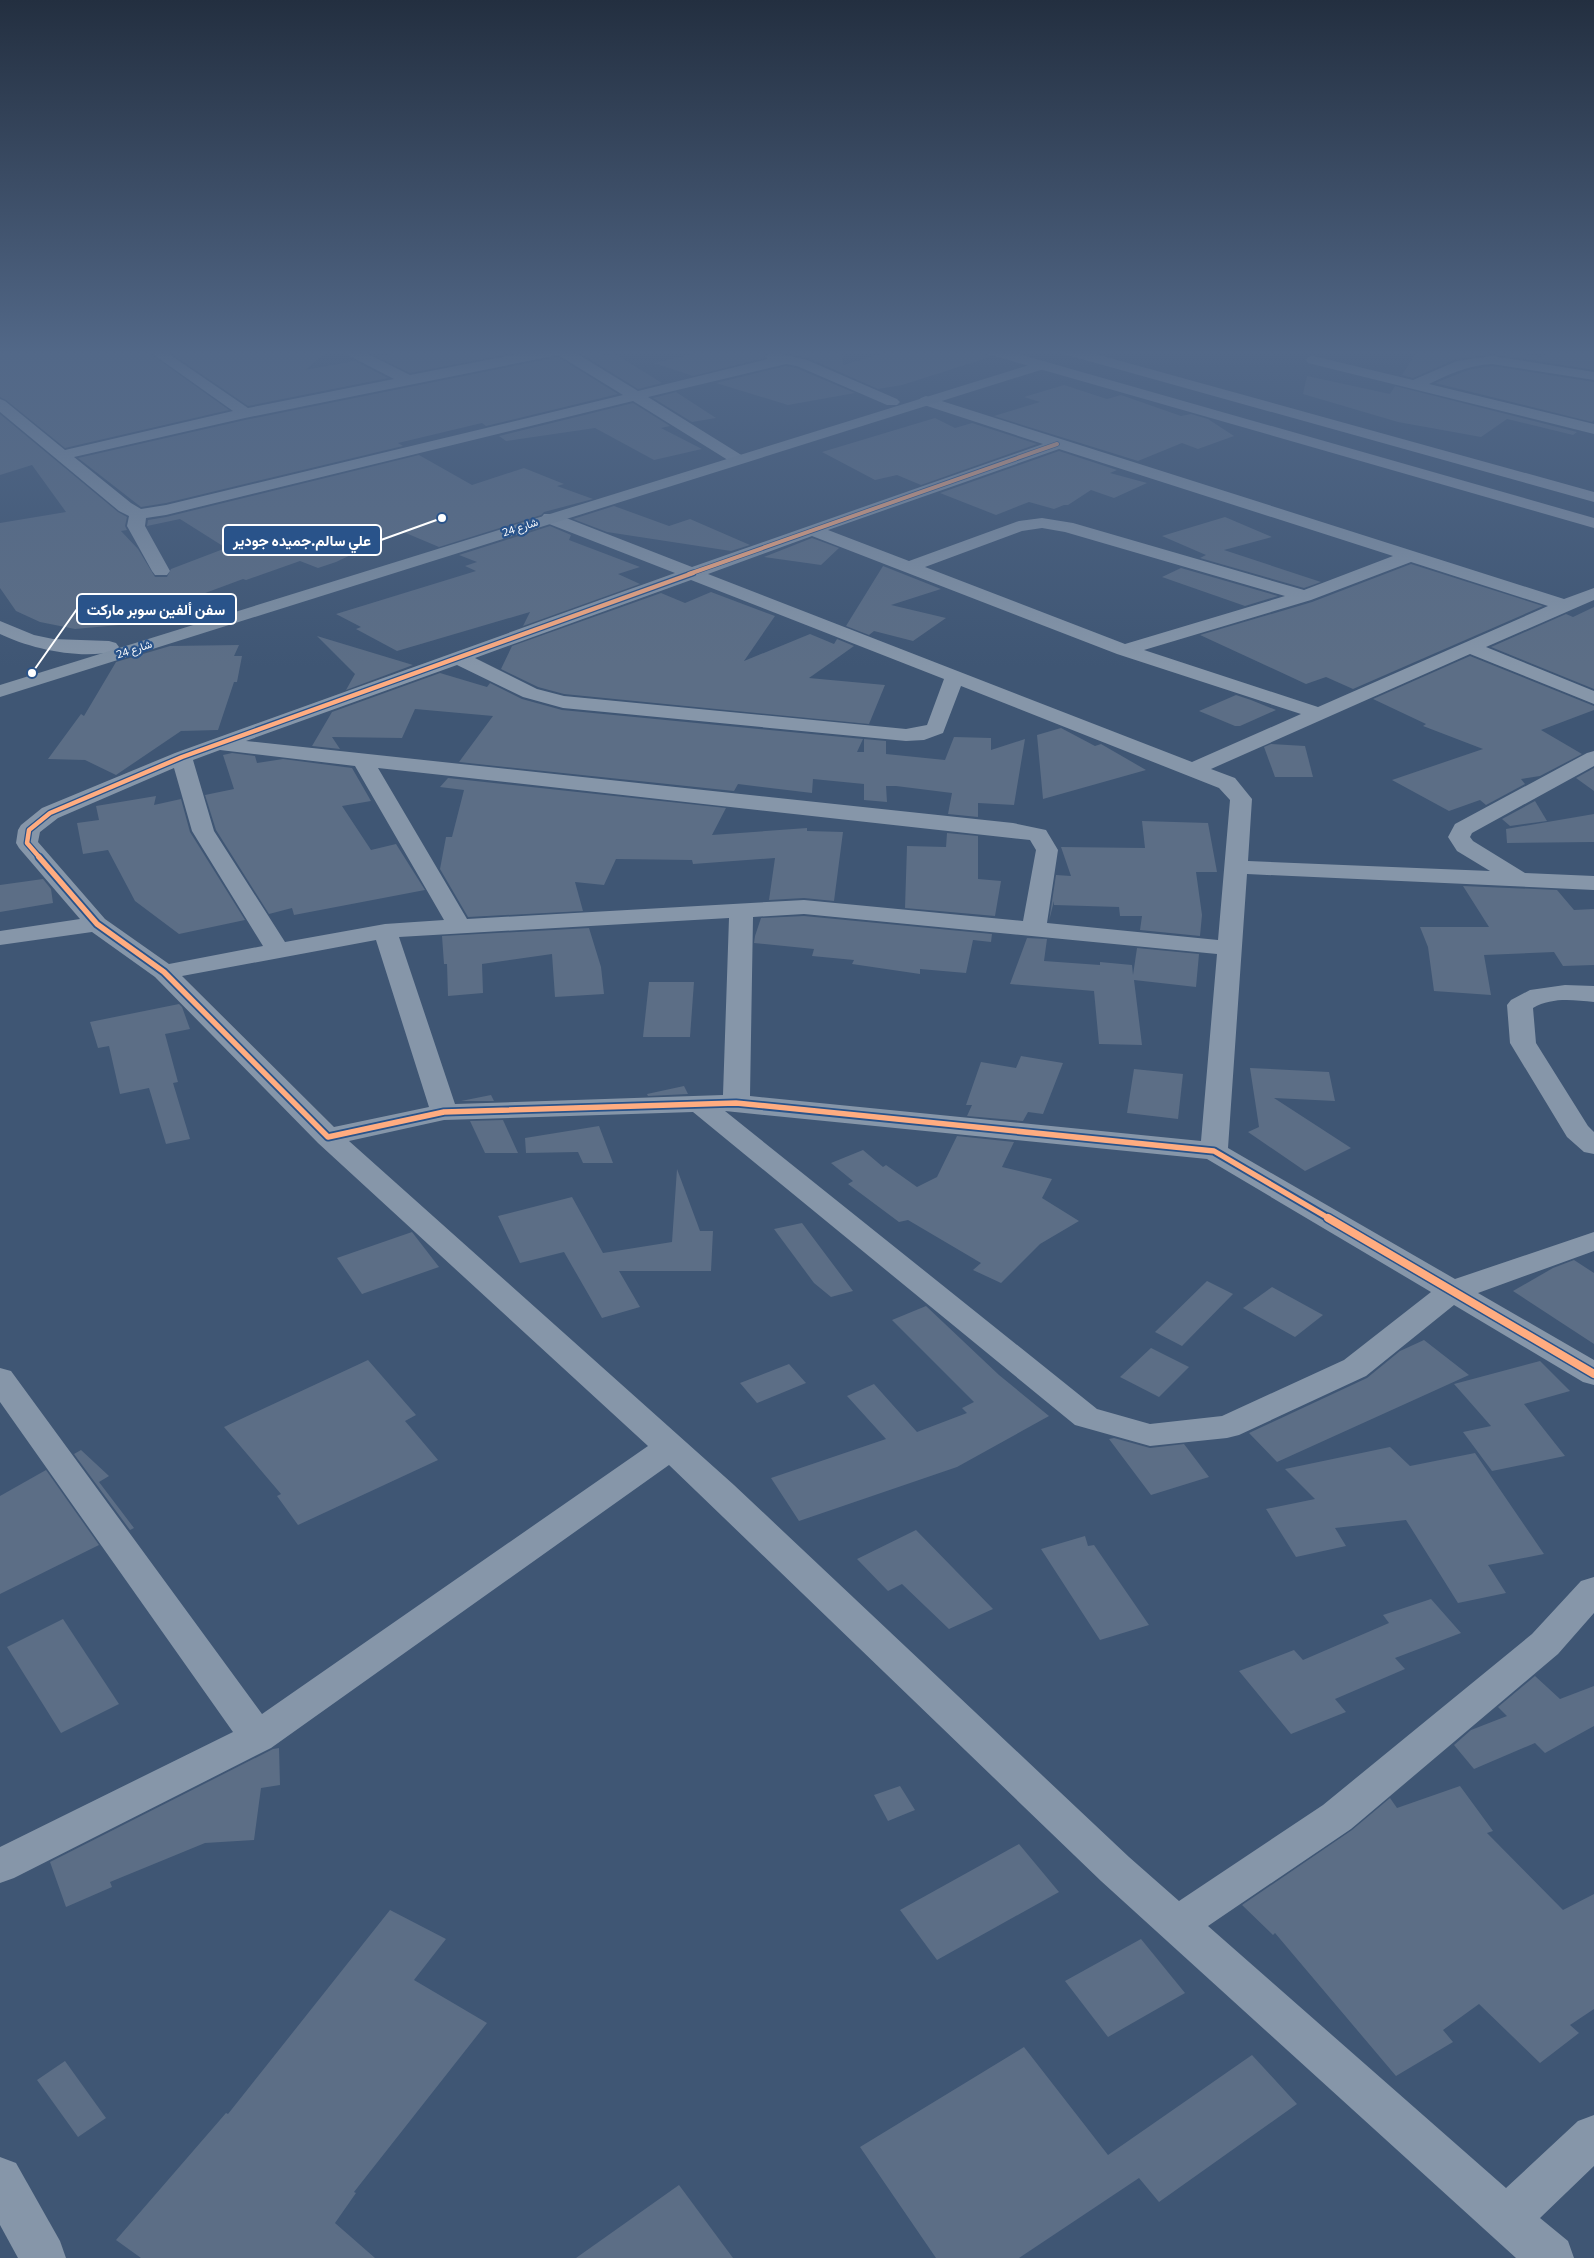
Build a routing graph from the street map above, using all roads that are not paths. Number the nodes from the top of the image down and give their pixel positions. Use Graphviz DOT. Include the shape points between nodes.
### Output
graph roads {
  1 [pos="62,455"];
  2 [pos="392,455"];
  3 [pos="1025,455"];
  4 [pos="1093,455"];
  5 [pos="1357,455"];
  6 [pos="1444,455"];
  7 [pos="733,456"];
  8 [pos="1594,497"];
  9 [pos="138,514"];
  10 [pos="550,518"];
  11 [pos="1594,523"];
  12 [pos="812,530"];
  13 [pos="1411,556"];
  14 [pos="910,567"];
  15 [pos="161,571"];
  16 [pos="692,573"];
  17 [pos="1594,593"];
  18 [pos="1305,596"];
  19 [pos="1566,606"];
  20 [pos="0,627"];
  21 [pos="20,638"];
  22 [pos="0,643"];
  23 [pos="109,647"];
  24 [pos="1471,648"];
  25 [pos="1124,650"];
  26 [pos="459,658"];
  27 [pos="955,676"];
  28 [pos="0,680"];
  29 [pos="0,692"];
  30 [pos="1594,698"];
  31 [pos="1320,714"];
  32 [pos="217,745"];
  33 [pos="182,757"];
  34 [pos="1594,757"];
  35 [pos="363,761"];
  36 [pos="1193,769"];
  37 [pos="1236,867"];
  38 [pos="1520,880"];
  39 [pos="1594,883"];
  40 [pos="741,911"];
  41 [pos="97,924"];
  42 [pos="460,927"];
  43 [pos="1034,929"];
  44 [pos="385,931"];
  45 [pos="0,938"];
  46 [pos="1230,948"];
  47 [pos="278,951"];
  48 [pos="164,972"];
  49 [pos="1594,994"];
  50 [pos="736,1103"];
  51 [pos="699,1104"];
  52 [pos="444,1112"];
  53 [pos="328,1137"];
  54 [pos="1594,1146"];
  55 [pos="1214,1151"];
  56 [pos="1591,1245"];
  57 [pos="1452,1291"];
  58 [pos="1594,1374"];
  59 [pos="0,1379"];
  60 [pos="670,1447"];
  61 [pos="1594,1590"];
  62 [pos="258,1737"];
  63 [pos="0,1866"];
  64 [pos="1178,1924"];
  65 [pos="1594,2136"];
  66 [pos="0,2179"];
  67 [pos="1507,2218"];
  68 [pos="43,2258"];
  69 [pos="1550,2258"];
  1 -- 9 [label="street"];
  2 -- 9 [label="street"];
  3 -- 12 [label="street"];
  4 -- 13 [label="street"];
  5 -- 11 [label="main road"];
  6 -- 8 [label="main road"];
  7 -- 10 [label="street, شارع 24"];
  7 -- 23 [label="street, شارع 24"];
  9 -- 15 [label="street" via="136,526"];
  10 -- 16 [label="street"];
  10 -- 29 [label="street, شارع 24"];
  12 -- 14 [label="street"];
  12 -- 16 [label="street"];
  13 -- 18 [label="street"];
  13 -- 19 [label="street"];
  14 -- 18 [label="street" via="1019,526 1042,523 1067,527"];
  14 -- 25 [label="street"];
  16 -- 26 [label="street"];
  16 -- 27 [label="street"];
  17 -- 19 [label="street"];
  18 -- 25 [label="street"];
  19 -- 24 [label="street"];
  20 -- 21 [label="street"];
  21 -- 22 [label="street"];
  21 -- 23 [label="street" via="71,648"];
  23 -- 28 [label="street, شارع 24"];
  24 -- 30 [label="street"];
  24 -- 31 [label="street"];
  25 -- 31 [label="street"];
  26 -- 27 [label="street" via="530,693 563,702 906,735 924,734 936,729"];
  26 -- 32 [label="street"];
  27 -- 36 [label="street"];
  31 -- 36 [label="street"];
  32 -- 33 [label="street"];
  32 -- 35 [label="street"];
  33 -- 41 [label="street" via="50,813 28,830 27,843"];
  33 -- 47 [label="street" via="203,831"];
  34 -- 38 [label="street" via="1464,829 1459,837 1465,846"];
  35 -- 42 [label="street"];
  35 -- 43 [label="street" via="1004,828 1038,836 1046,850"];
  36 -- 37 [label="street" via="1227,783 1241,799"];
  37 -- 38 [label="street"];
  37 -- 46 [label="street"];
  38 -- 39 [label="street"];
  40 -- 42 [label="street"];
  40 -- 43 [label="street" via="804,907"];
  40 -- 50 [label="street"];
  41 -- 45 [label="street"];
  41 -- 48 [label="street"];
  42 -- 44 [label="street"];
  43 -- 46 [label="street"];
  44 -- 47 [label="street"];
  44 -- 52 [label="street"];
  46 -- 55 [label="street"];
  47 -- 48 [label="street"];
  48 -- 53 [label="street"];
  49 -- 54 [label="street" via="1552,991 1532,997 1520,1005 1523,1043 1577,1131"];
  50 -- 51 [label="street"];
  50 -- 55 [label="street"];
  51 -- 52 [label="street"];
  51 -- 57 [label="street" via="1086,1417 1150,1436 1227,1427 1355,1368"];
  52 -- 53 [label="street"];
  53 -- 60 [label="street"];
  55 -- 57 [label="street"];
  56 -- 57 [label="street"];
  57 -- 58 [label="street"];
  59 -- 62 [label="street"];
  60 -- 62 [label="street"];
  60 -- 64 [label="street" via="1115,1869"];
  61 -- 64 [label="street" via="1545,1644 1337,1817"];
  62 -- 63 [label="street"];
  64 -- 67 [label="street"];
  65 -- 67 [label="street"];
  66 -- 68 [label="street"];
  67 -- 69 [label="street"];
}
